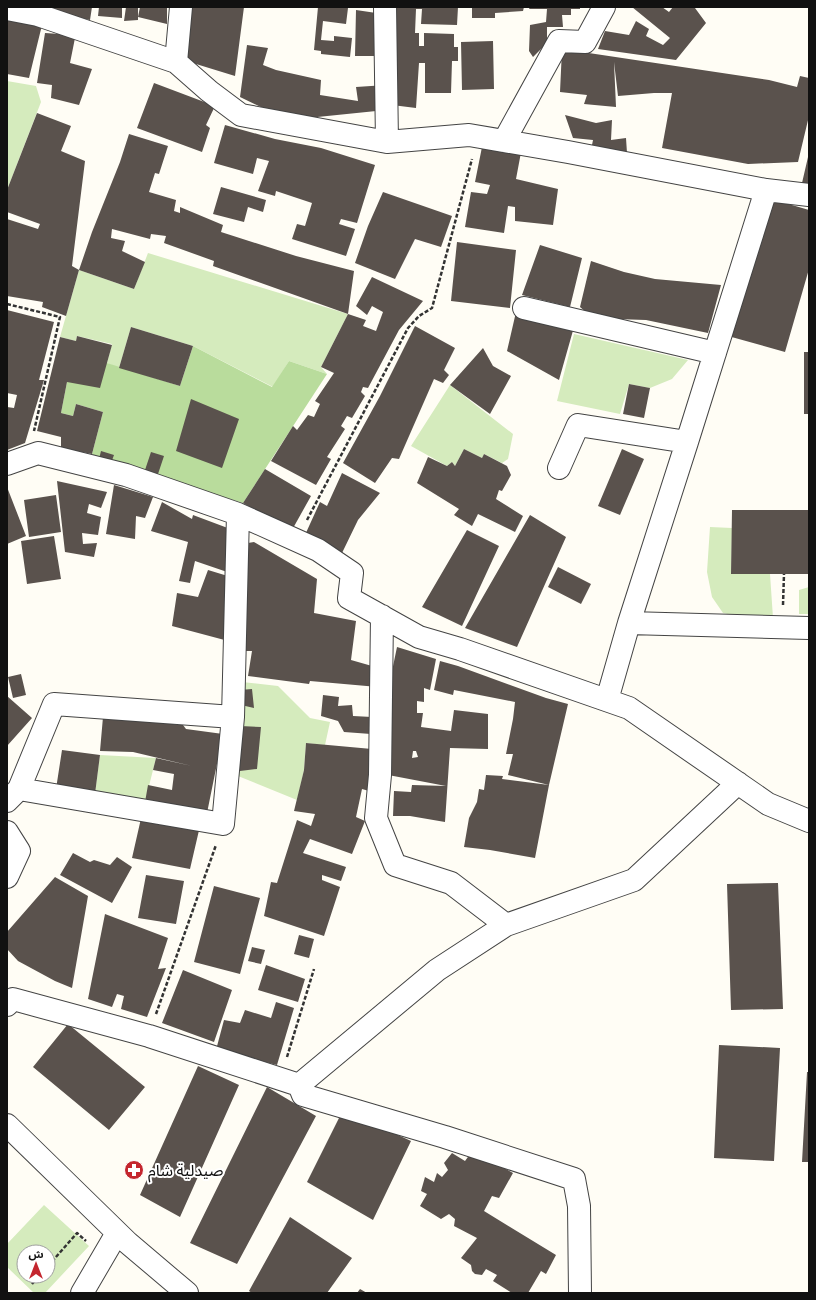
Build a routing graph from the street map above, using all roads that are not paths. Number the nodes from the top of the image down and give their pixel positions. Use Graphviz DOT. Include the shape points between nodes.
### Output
graph roads {
  1 [pos="181,7"];
  2 [pos="386,7"];
  3 [pos="604,7"];
  4 [pos="7,9"];
  5 [pos="176,62"];
  6 [pos="504,141"];
  7 [pos="387,142"];
  8 [pos="766,190"];
  9 [pos="809,195"];
  10 [pos="524,308"];
  11 [pos="715,353"];
  12 [pos="687,442"];
  13 [pos="7,464"];
  14 [pos="559,468"];
  15 [pos="238,514"];
  16 [pos="382,616"];
  17 [pos="629,623"];
  18 [pos="809,628"];
  19 [pos="607,700"];
  20 [pos="233,717"];
  21 [pos="738,783"];
  22 [pos="13,795"];
  23 [pos="809,821"];
  24 [pos="7,832"];
  25 [pos="7,877"];
  26 [pos="506,925"];
  27 [pos="7,1004"];
  28 [pos="289,1082"];
  29 [pos="7,1125"];
  30 [pos="117,1233"];
  31 [pos="82,1293"];
  32 [pos="187,1293"];
  33 [pos="580,1293"];
  1 -- 5 [label="street"];
  2 -- 7 [label="street"];
  3 -- 6 [label="street" via="585,42 559,41"];
  4 -- 5 [label="street" via="38,15"];
  5 -- 7 [label="street" via="241,115"];
  6 -- 7 [label="street" via="469,135"];
  6 -- 8 [label="street"];
  8 -- 9 [label="street"];
  8 -- 11 [label="street"];
  10 -- 11 [label="street"];
  11 -- 12 [label="street"];
  12 -- 14 [label="street" via="578,425"];
  12 -- 17 [label="street"];
  13 -- 15 [label="street" via="38,453 126,475"];
  15 -- 16 [label="street" via="318,550 352,573 349,598"];
  15 -- 20 [label="street"];
  16 -- 19 [label="street" via="419,636"];
  16 -- 26 [label="street" via="380,775 376,818 395,865 451,883"];
  17 -- 18 [label="street"];
  17 -- 19 [label="street"];
  19 -- 21 [label="street" via="629,708"];
  20 -- 22 [label="street" via="54,704"];
  20 -- 22 [label="street" via="223,824"];
  21 -- 23 [label="street" via="768,804"];
  21 -- 26 [label="street" via="634,880"];
  24 -- 25 [label="street" via="19,850"];
  26 -- 28 [label="street" via="437,970"];
  27 -- 28 [label="street" via="13,999 148,1036"];
  28 -- 33 [label="street" via="303,1095 446,1137 574,1179 579,1206"];
  29 -- 30 [label="street"];
  30 -- 31 [label="street"];
  30 -- 32 [label="street"];
}
